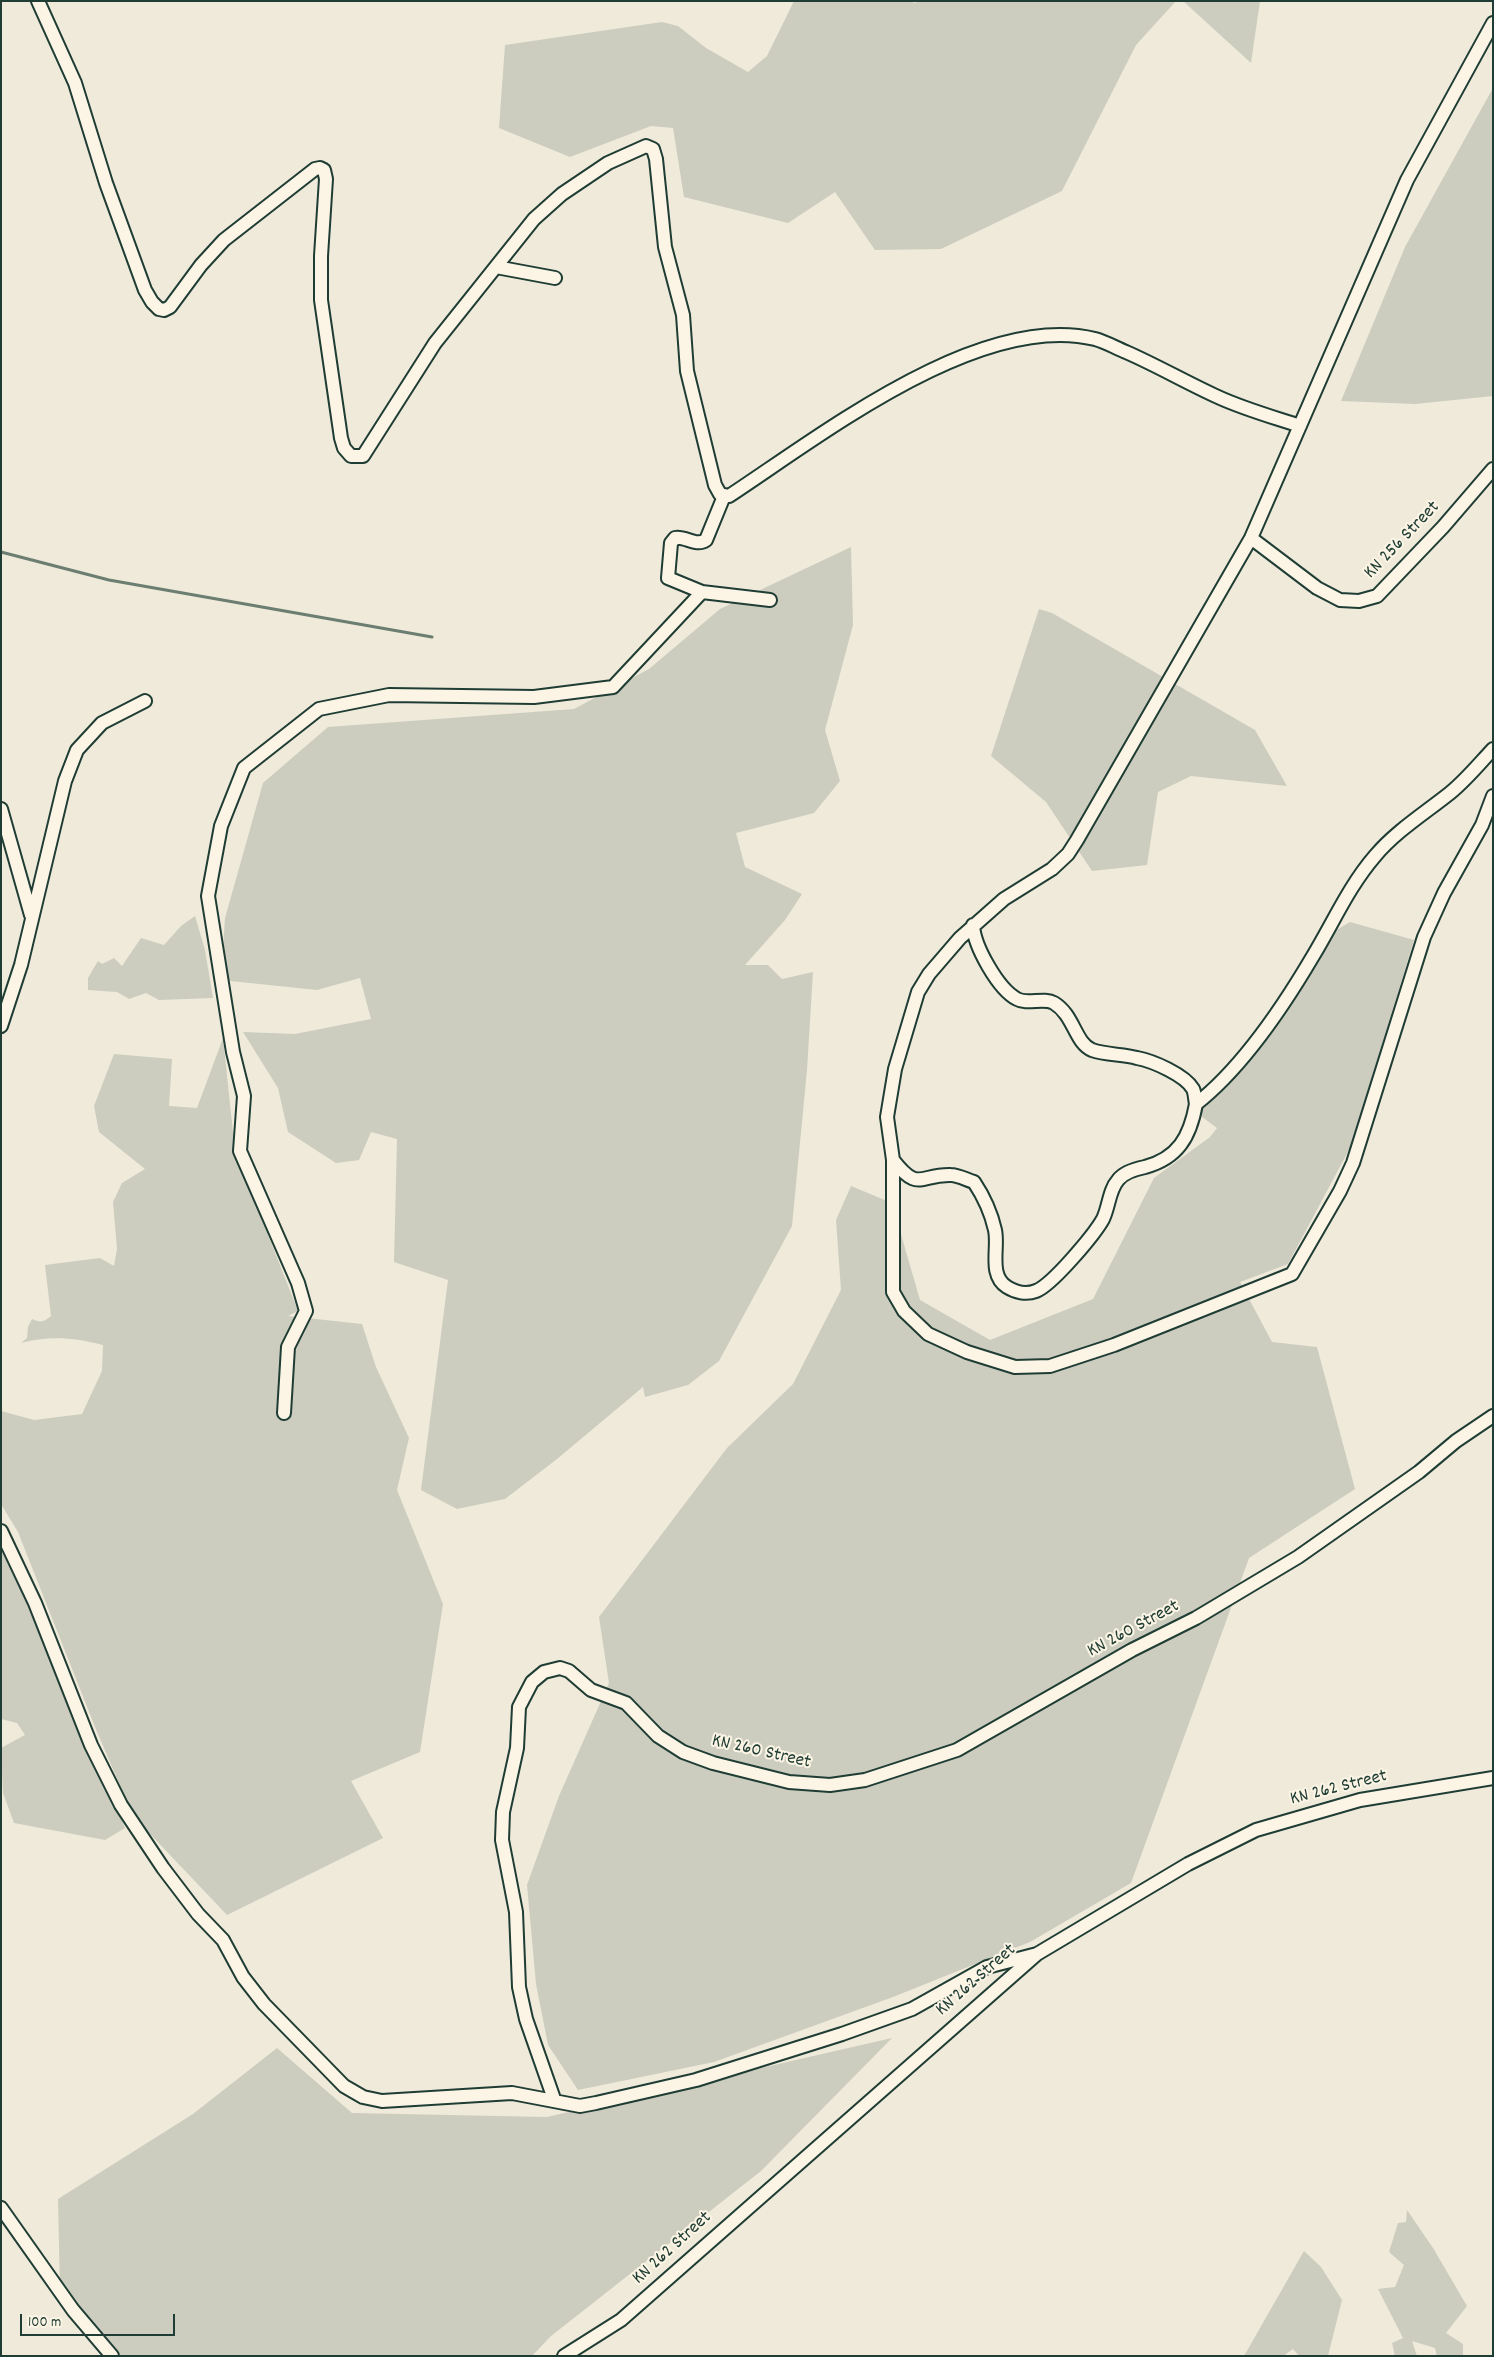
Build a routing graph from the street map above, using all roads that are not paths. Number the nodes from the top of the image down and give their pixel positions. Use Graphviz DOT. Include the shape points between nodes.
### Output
graph roads {
  1 [pos="38,1"];
  2 [pos="1493,23"];
  3 [pos="496,267"];
  4 [pos="555,278"];
  5 [pos="1300,426"];
  6 [pos="1493,469"];
  7 [pos="724,496"];
  8 [pos="1251,538"];
  9 [pos="702,592"];
  10 [pos="770,600"];
  11 [pos="146,701"];
  12 [pos="1493,749"];
  13 [pos="1493,796"];
  14 [pos="1,809"];
  15 [pos="32,918"];
  16 [pos="973,925"];
  17 [pos="1,1026"];
  18 [pos="1196,1104"];
  19 [pos="893,1160"];
  20 [pos="284,1413"];
  21 [pos="1493,1416"];
  22 [pos="1,1531"];
  23 [pos="1493,1778"];
  24 [pos="1037,1954"];
  25 [pos="554,2099"];
  26 [pos="1,2208"];
  27 [pos="112,2356"];
  28 [pos="564,2356"];
  1 -- 3 [label="street" via="76,84 106,183 145,290 159,309 170,307 224,240 315,169 324,170 321,300 341,438 351,456 363,456 435,343"];
  2 -- 5 [label="street" via="1407,180"];
  3 -- 4 [label="street"];
  3 -- 7 [label="street" via="534,219 562,194 608,162 646,146 653,148 665,247 683,316 689,379 715,485"];
  5 -- 7 [label="street" via="1219,398 1097,339 1067,334 1039,336 975,350 952,360 875,400 729,496"];
  5 -- 8 [label="street"];
  6 -- 8 [label="street, KN 256 Street" via="1405,568 1377,596 1368,599 1340,600 1317,588"];
  7 -- 9 [label="street" via="706,540 696,543 681,537 671,543 668,578"];
  8 -- 16 [label="street" via="1068,854"];
  9 -- 10 [label="street"];
  9 -- 20 [label="street" via="613,687 534,697 389,695 319,708 244,768 221,826 208,896 233,1052 244,1096 240,1152 298,1283 306,1310 288,1348"];
  11 -- 15 [label="street" via="102,723 77,750 65,781"];
  12 -- 18 [label="street" via="1452,792 1375,856 1248,1052"];
  13 -- 19 [label="street" via="1482,825 1424,937 1353,1163 1292,1274 1114,1345 1050,1366 1015,1367 967,1352 928,1334 904,1311 894,1292"];
  14 -- 15 [label="street"];
  15 -- 17 [label="street"];
  16 -- 18 [label="street" via="973,938 980,952 1004,988 1017,1000 1054,1003 1072,1020 1077,1036 1090,1049 1138,1058 1180,1075 1193,1090"];
  16 -- 19 [label="street" via="942,958 918,992 895,1069 887,1117"];
  18 -- 19 [label="street" via="1192,1126 1179,1148 1162,1163 1126,1173 1117,1180 1103,1218 1084,1246 1036,1292 1018,1293 1005,1286 996,1274 996,1233 990,1210 974,1182 952,1175 923,1180 906,1176"];
  21 -- 25 [label="street, KN 260 Street" via="1298,1557 1196,1618 1132,1650 957,1750 865,1780 830,1785 789,1782 713,1763 682,1752 658,1736 626,1703 590,1690 569,1671 560,1668 544,1672 532,1682 518,1707 517,1748 503,1812 502,1840 516,1912 519,1987 526,2019"];
  22 -- 25 [label="street" via="39,1611 90,1745 121,1805 163,1868 198,1914 223,1940 243,1977 294,2035 344,2086 363,2097 382,2101 512,2093"];
  23 -- 24 [label="street, KN 262 Street" via="1360,1800 1256,1830 1188,1864"];
  24 -- 25 [label="street" via="987,1967 912,2009 706,2077 596,2104 580,2106"];
  24 -- 28 [label="street, KN 262 Street" via="622,2320"];
  26 -- 27 [label="street" via="73,2310"];
}
